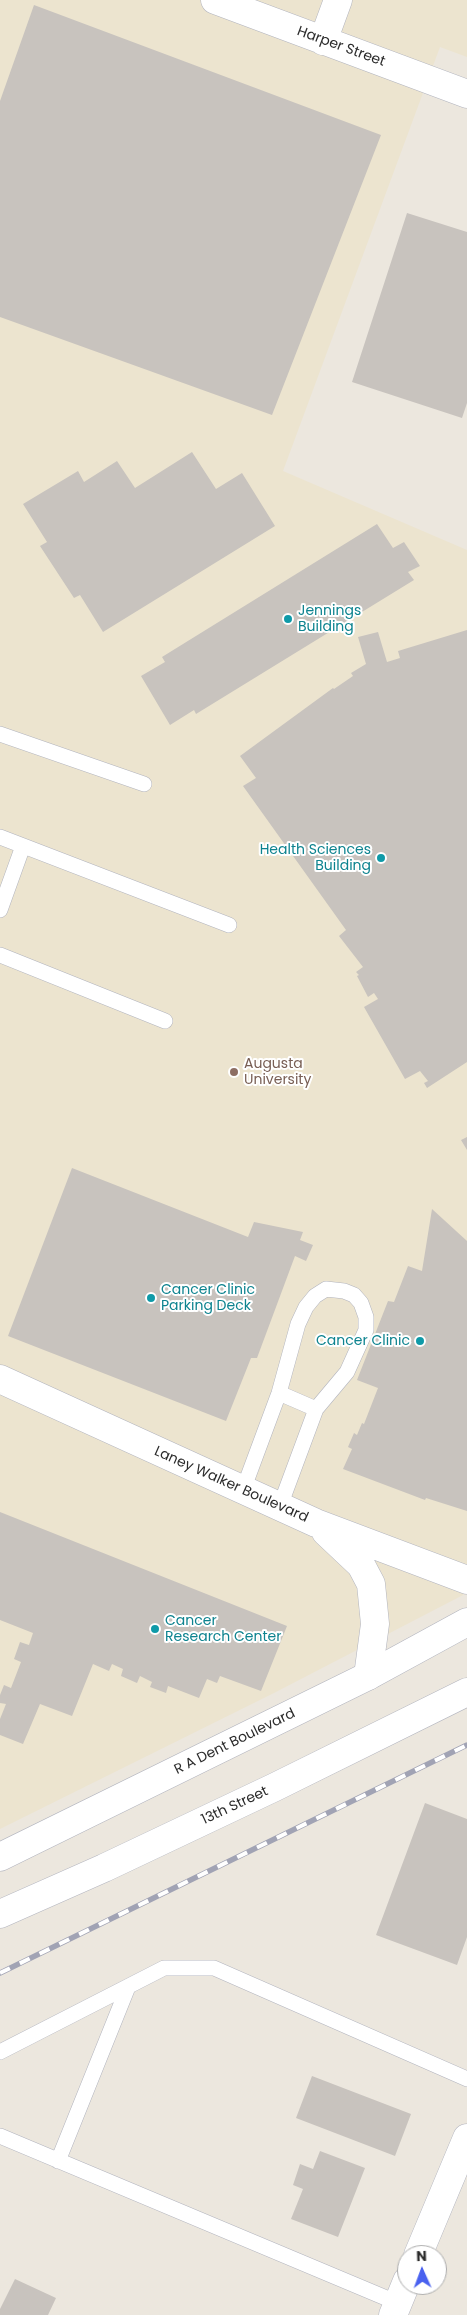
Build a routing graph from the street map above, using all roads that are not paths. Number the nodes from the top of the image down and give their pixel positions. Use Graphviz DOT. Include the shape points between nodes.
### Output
graph roads {
  1 [pos="215,0"];
  2 [pos="338,0"];
  3 [pos="323,40"];
  4 [pos="467,94"];
  5 [pos="0,734"];
  6 [pos="144,784"];
  7 [pos="0,837"];
  8 [pos="22,846"];
  9 [pos="0,910"];
  10 [pos="229,925"];
  11 [pos="0,955"];
  12 [pos="165,1021"];
  13 [pos="0,1379"];
  14 [pos="279,1393"];
  15 [pos="316,1409"];
  16 [pos="243,1490"];
  17 [pos="280,1506"];
  18 [pos="316,1523"];
  19 [pos="467,1580"];
  20 [pos="467,1622"];
  21 [pos="368,1676"];
  22 [pos="467,1692"];
  23 [pos="0,1857"];
  24 [pos="0,1914"];
  25 [pos="128,1987"];
  26 [pos="0,2052"];
  27 [pos="467,2079"];
  28 [pos="0,2136"];
  29 [pos="467,2138"];
  30 [pos="58,2161"];
  31 [pos="422,2245"];
  32 [pos="399,2300"];
  1 -- 3 [label="street, Harper Street"];
  2 -- 3 [label="street"];
  3 -- 4 [label="street, Harper Street"];
  5 -- 6 [label="lane"];
  7 -- 8 [label="lane"];
  8 -- 9 [label="lane"];
  8 -- 10 [label="lane"];
  11 -- 12 [label="lane"];
  13 -- 16 [label="street, Laney Walker Boulevard"];
  14 -- 15 [label="lane"];
  14 -- 15 [label="lane" via="298,1324 306,1307 326,1289 354,1295 366,1317 366,1330 347,1372"];
  14 -- 16 [label="lane"];
  15 -- 17 [label="lane"];
  16 -- 17 [label="street, Laney Walker Boulevard"];
  17 -- 18 [label="street, Laney Walker Boulevard"];
  18 -- 19 [label="street, Laney Walker Boulevard"];
  18 -- 21 [label="street" via="361,1565 371,1584 375,1624"];
  20 -- 21 [label="street, R A Dent Boulevard"];
  21 -- 23 [label="street, R A Dent Boulevard"];
  22 -- 24 [label="street, 13th Street" via="257,1796"];
  25 -- 26 [label="lane"];
  25 -- 27 [label="lane" via="164,1968 214,1968"];
  25 -- 30 [label="lane"];
  28 -- 30 [label="lane"];
  29 -- 31 [label="street"];
  30 -- 32 [label="lane"];
}
